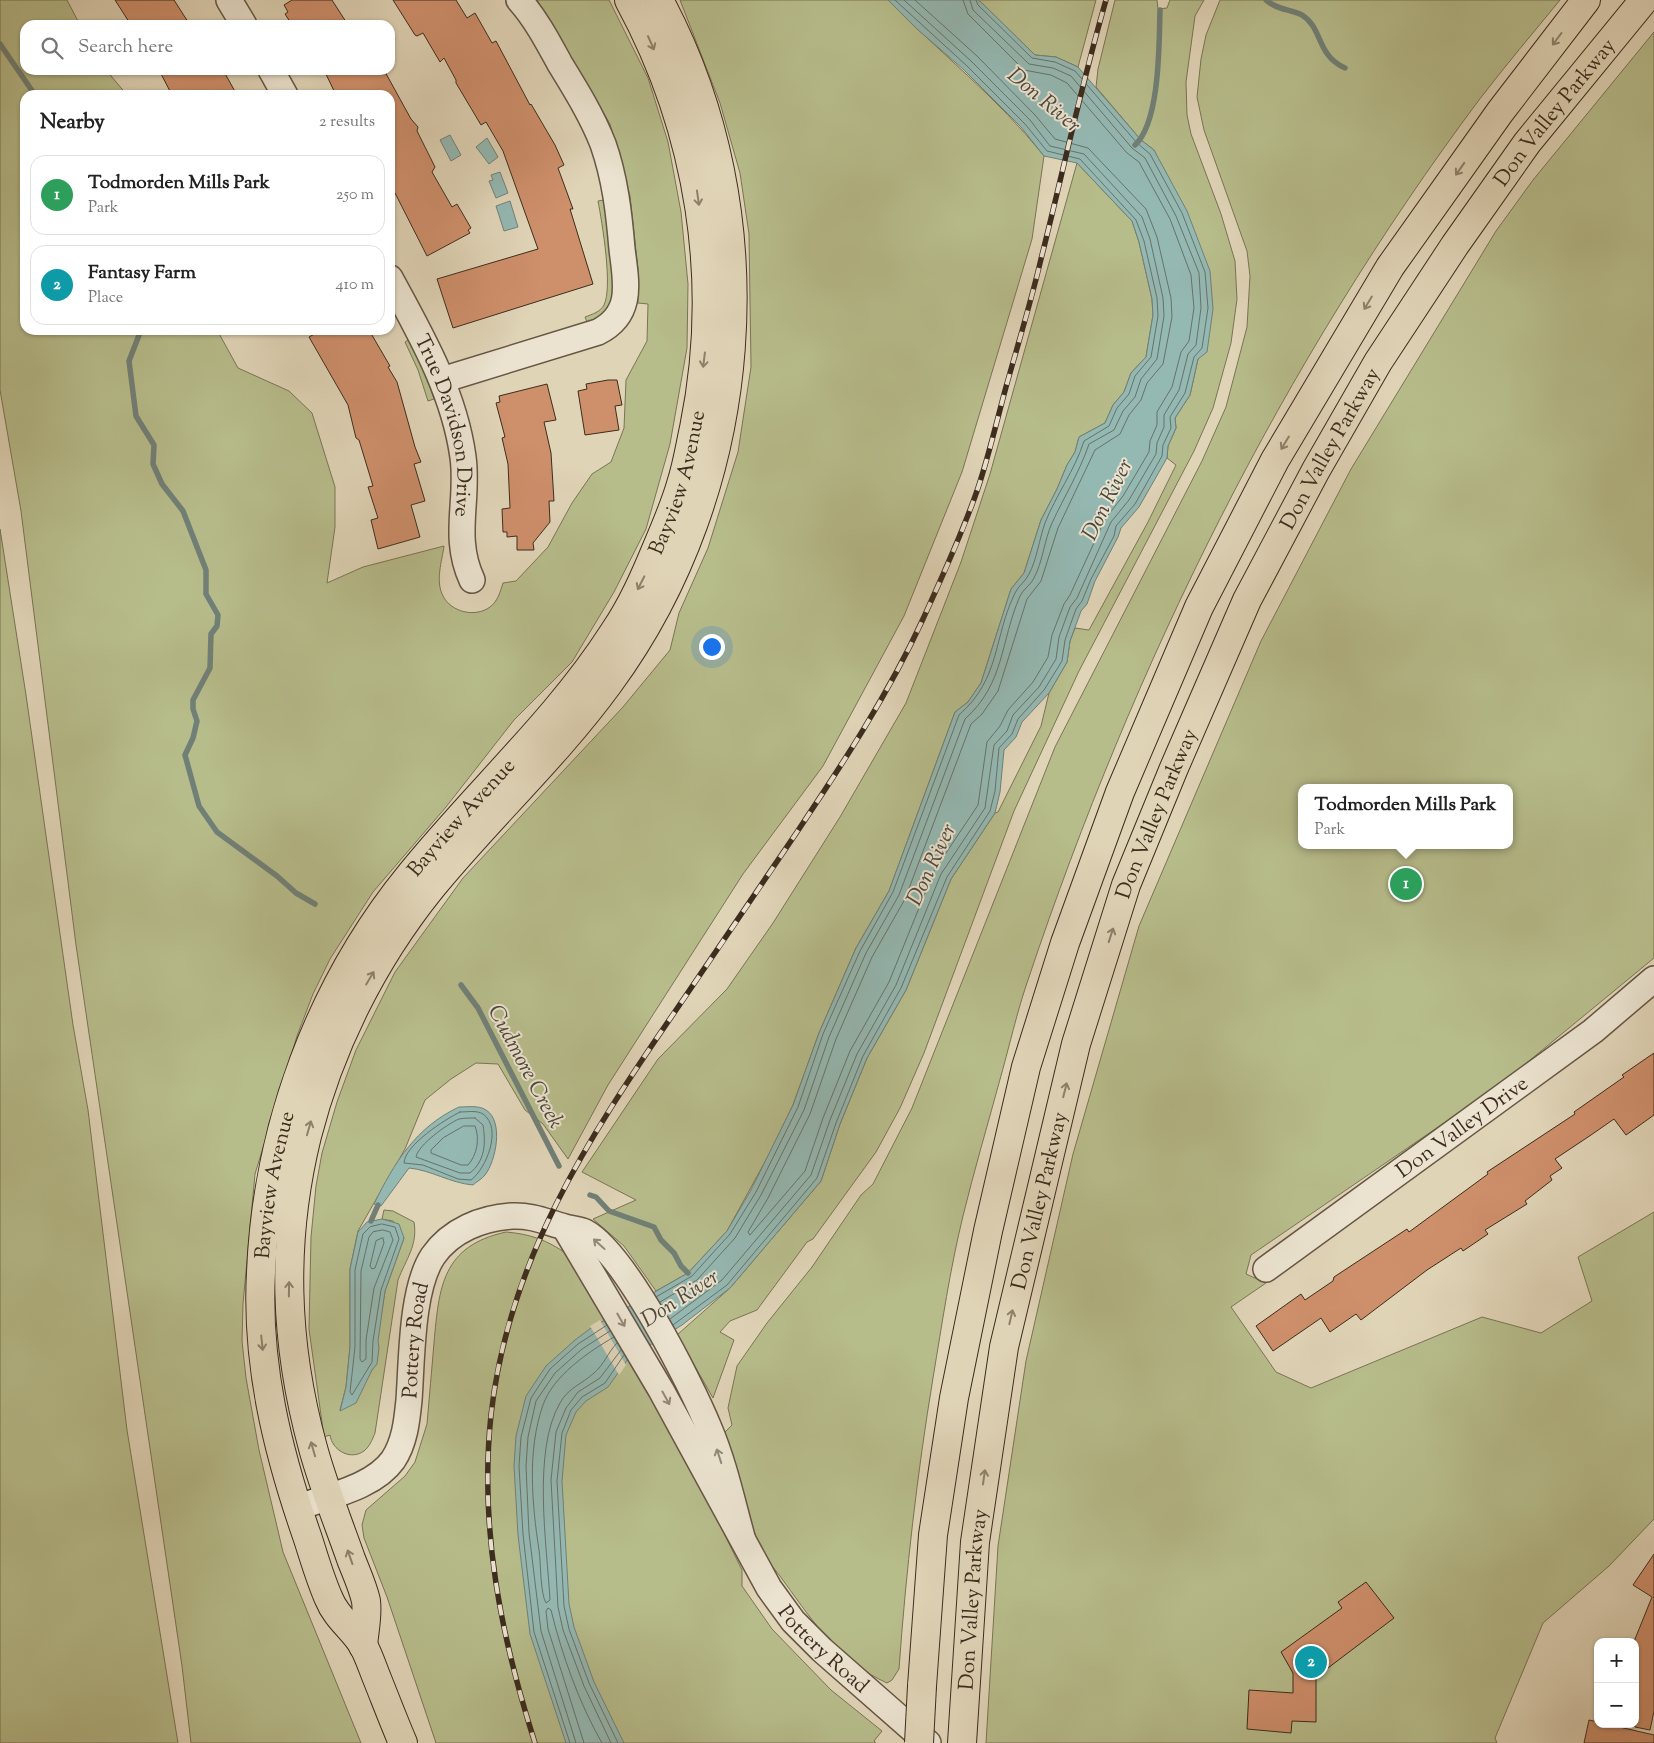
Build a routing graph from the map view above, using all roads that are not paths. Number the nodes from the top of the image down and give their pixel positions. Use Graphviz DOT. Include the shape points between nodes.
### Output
graph roads {
  1 [pos="229,0"];
  2 [pos="519,0"];
  3 [pos="629,0"];
  4 [pos="659,0"];
  5 [pos="1586,0"];
  6 [pos="1644,0"];
  7 [pos="241,20"];
  8 [pos="274,75"];
  9 [pos="283,90"];
  10 [pos="395,287"];
  11 [pos="442,380"];
  12 [pos="472,580"];
  13 [pos="1654,979"];
  14 [pos="565,1228"];
  15 [pos="1266,1269"];
  16 [pos="329,1495"];
  17 [pos="297,1508"];
  18 [pos="742,1537"];
  19 [pos="364,1646"];
  20 [pos="962,1730"];
  21 [pos="403,1743"];
  22 [pos="919,1743"];
  23 [pos="928,1743"];
  1 -- 7 [label="street"];
  2 -- 11 [label="street" via="536,22 590,115 603,145 617,201 626,284 624,308 614,321 598,332"];
  3 -- 17 [label="main road, Bayview Avenue, one-way" via="665,75 681,123 696,181 704,234 707,333 698,405 682,481 644,579 616,630 586,672 411,873 381,913 340,978 308,1049 278,1140 264,1221 260,1277 266,1386"];
  16 -- 4 [label="main road, Bayview Avenue, one-way" via="313,1450 303,1407 291,1347 288,1303 292,1220 307,1138 328,1065 364,989 401,928 433,886 608,685 637,642 689,537 708,487 724,411 733,337 729,231 722,180 706,114 690,67"];
  5 -- 22 [label="main road, Don Valley Parkway, one-way, bridge" via="1500,112 1390,267 1275,460 1198,607 1120,792 1065,943 1026,1067 988,1231 954,1398 933,1535"];
  20 -- 6 [label="main road, Don Valley Parkway, one-way" via="975,1542 1004,1347 1076,1044 1126,886 1247,600 1378,362 1527,142"];
  8 -- 9 [label="street"];
  10 -- 11 [label="street, True Davidson Drive"];
  11 -- 12 [label="street, True Davidson Drive" via="463,455 461,540 464,562"];
  13 -- 15 [label="street, Don Valley Drive" via="1593,1031"];
  14 -- 16 [label="street, Pottery Road" via="534,1217 500,1216 475,1223 443,1244 426,1268 418,1299 406,1427 400,1449 380,1473 352,1488"];
  14 -- 18 [label="street, Pottery Road, one-way" via="600,1284"];
  18 -- 14 [label="street, Pottery Road, one-way" via="710,1429 625,1271 586,1232"];
  16 -- 17 [label="street, Pottery Road"];
  19 -- 16 [label="main road, Bayview Avenue, one-way" via="366,1603"];
  17 -- 19 [label="main road, Bayview Avenue" via="330,1604"];
  18 -- 23 [label="street, Pottery Road" via="769,1588 794,1621 844,1672"];
  19 -- 21 [label="main road, Bayview Avenue"];
}
